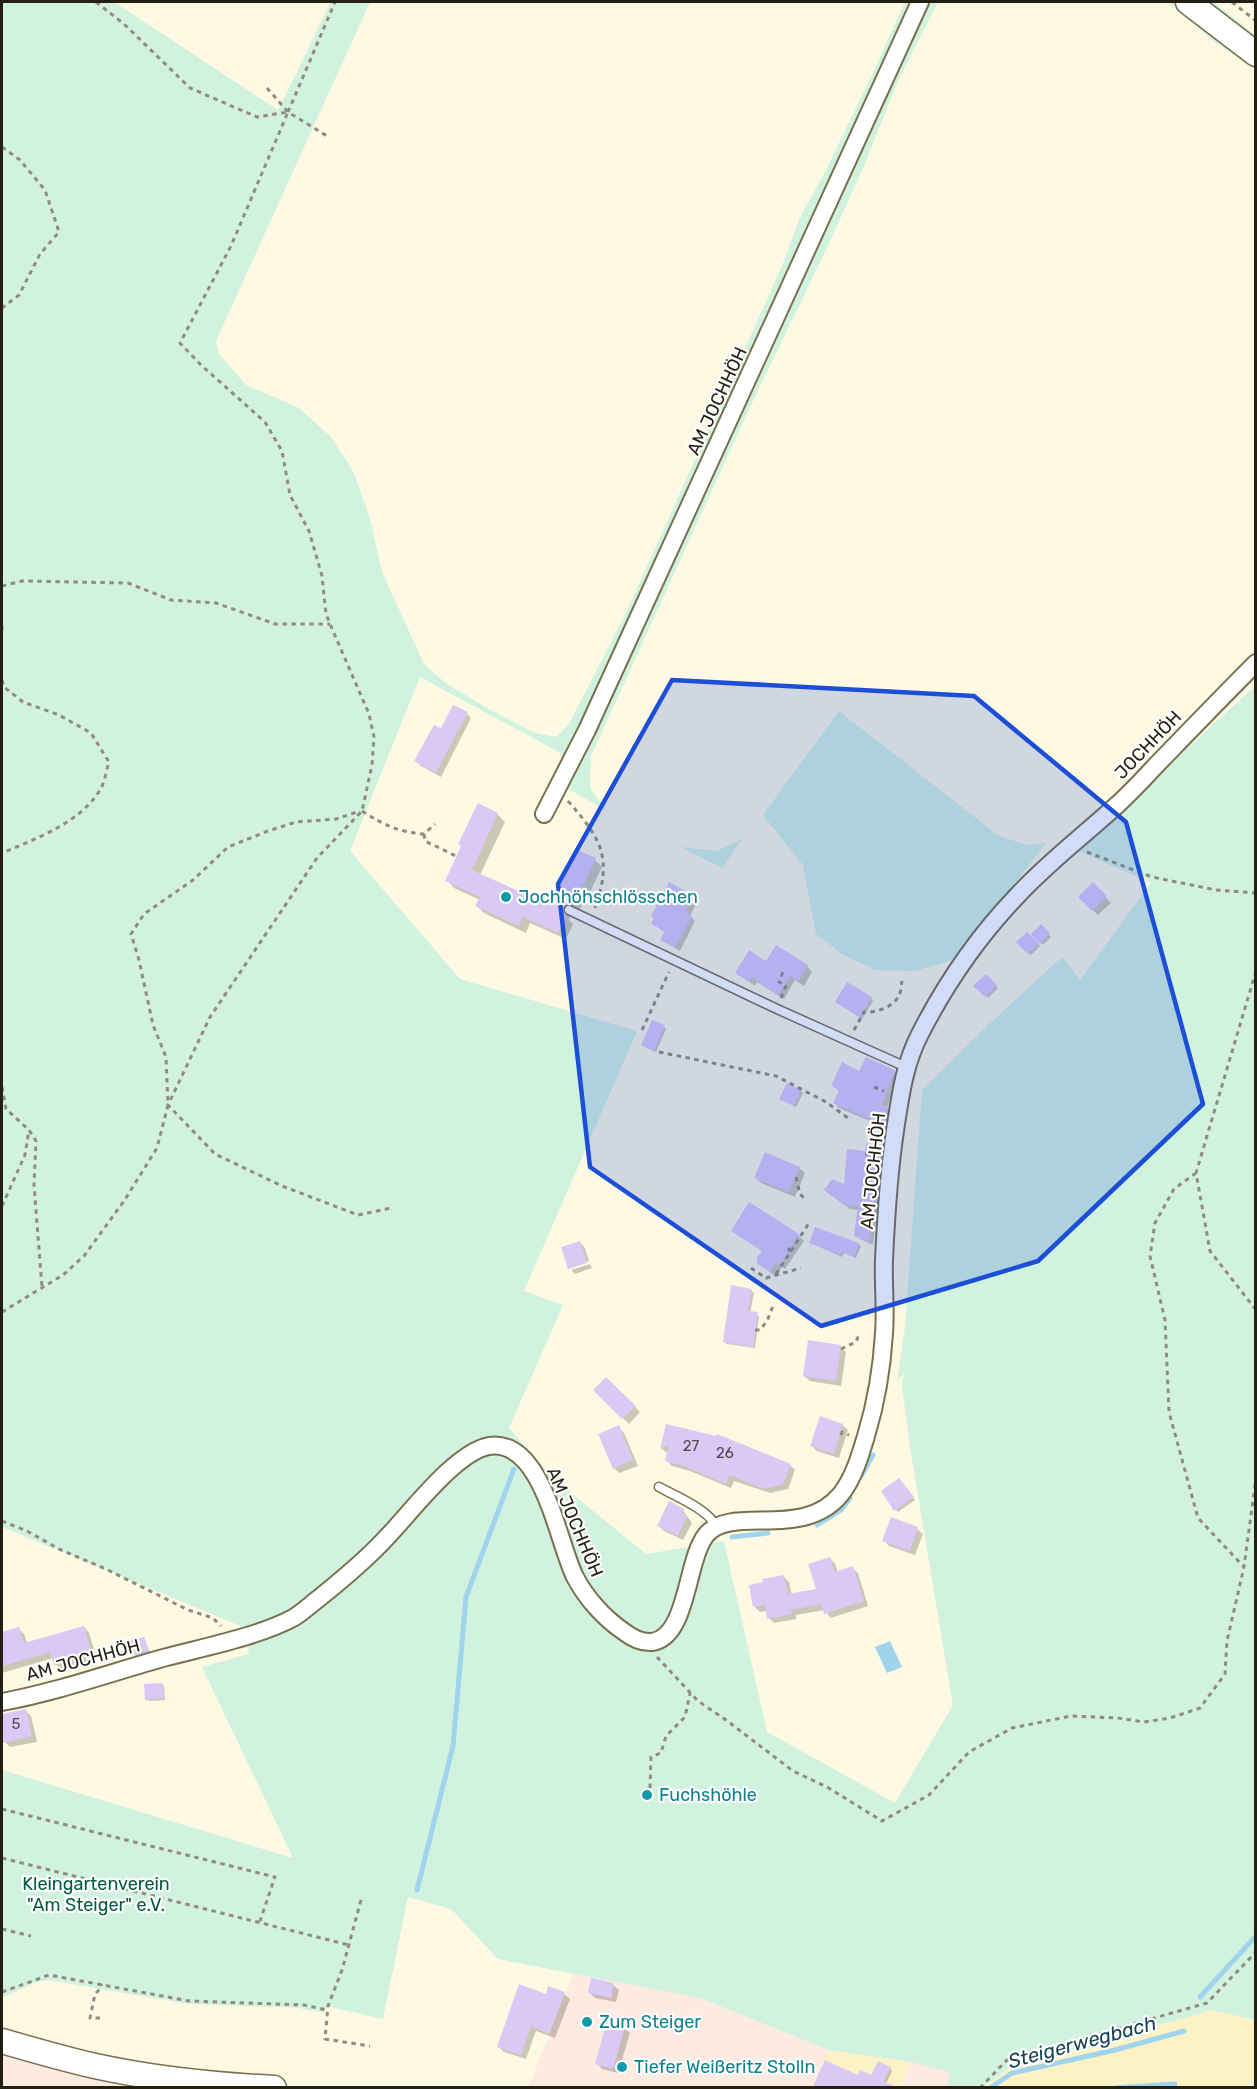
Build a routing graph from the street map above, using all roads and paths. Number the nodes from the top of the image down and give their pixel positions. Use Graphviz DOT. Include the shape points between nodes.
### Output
graph roads {
  1 [pos="96,2"];
  2 [pos="335,2"];
  3 [pos="920,2"];
  4 [pos="1188,2"];
  5 [pos="1232,2"];
  6 [pos="1256,21"];
  7 [pos="1256,54"];
  8 [pos="267,88"];
  9 [pos="288,112"];
  10 [pos="327,136"];
  11 [pos="2,147"];
  12 [pos="2,308"];
  13 [pos="2,586"];
  14 [pos="330,624"];
  15 [pos="2,626"];
  16 [pos="2,631"];
  17 [pos="1256,663"];
  18 [pos="2,680"];
  19 [pos="555,792"];
  20 [pos="362,811"];
  21 [pos="544,814"];
  22 [pos="435,824"];
  23 [pos="424,834"];
  24 [pos="1069,847"];
  25 [pos="2,853"];
  26 [pos="456,856"];
  27 [pos="1256,894"];
  28 [pos="568,910"];
  29 [pos="590,920"];
  30 [pos="673,965"];
  31 [pos="1256,971"];
  32 [pos="783,972"];
  33 [pos="902,981"];
  34 [pos="778,1004"];
  35 [pos="642,1030"];
  36 [pos="849,1037"];
  37 [pos="659,1052"];
  38 [pos="906,1067"];
  39 [pos="2,1087"];
  40 [pos="874,1087"];
  41 [pos="890,1092"];
  42 [pos="168,1104"];
  43 [pos="848,1118"];
  44 [pos="29,1130"];
  45 [pos="1196,1173"];
  46 [pos="796,1177"];
  47 [pos="804,1198"];
  48 [pos="2,1206"];
  49 [pos="391,1208"];
  50 [pos="809,1223"];
  51 [pos="786,1247"];
  52 [pos="791,1251"];
  53 [pos="751,1268"];
  54 [pos="801,1268"];
  55 [pos="775,1275"];
  56 [pos="42,1287"];
  57 [pos="773,1306"];
  58 [pos="1256,1310"];
  59 [pos="2,1312"];
  60 [pos="755,1330"];
  61 [pos="859,1334"];
  62 [pos="841,1349"];
  63 [pos="1256,1478"];
  64 [pos="659,1487"];
  65 [pos="2,1521"];
  66 [pos="716,1527"];
  67 [pos="1244,1567"];
  68 [pos="213,1618"];
  69 [pos="644,1642"];
  70 [pos="690,1693"];
  71 [pos="2,1702"];
  72 [pos="650,1788"];
  73 [pos="2,1809"];
  74 [pos="2,1858"];
  75 [pos="362,1900"];
  76 [pos="259,1922"];
  77 [pos="2,1929"];
  78 [pos="31,1936"];
  79 [pos="349,1945"];
  80 [pos="1256,1952"];
  81 [pos="101,1984"];
  82 [pos="2,1992"];
  83 [pos="327,2010"];
  84 [pos="100,2018"];
  85 [pos="2,2041"];
  86 [pos="370,2046"];
  87 [pos="274,2088"];
  88 [pos="980,2088"];
  1 -- 9 [label="path" via="190,88 257,117"];
  2 -- 9 [label="path"];
  3 -- 19 [label="street, AM JOCHHÖH" via="587,730"];
  4 -- 7 [label="main road"];
  5 -- 6 [label="path"];
  8 -- 9 [label="path"];
  9 -- 10 [label="path"];
  9 -- 14 [label="path" via="231,246 180,343 265,422 282,451 290,495 309,531 322,576"];
  11 -- 12 [label="path" via="20,160 45,190 59,231 39,254 19,295"];
  13 -- 14 [label="path" via="22,581 128,584 171,600 216,603 275,624"];
  14 -- 20 [label="path" via="369,714 374,737"];
  15 -- 16 [label="path"];
  17 -- 24 [label="street, JOCHHÖH" via="1120,803"];
  18 -- 25 [label="path" via="4,687 23,702 59,715 91,733 109,762 101,788 82,811"];
  19 -- 21 [label="street, AM JOCHHÖH"];
  19 -- 29 [label="path" via="566,799 593,832 604,861 604,876"];
  20 -- 23 [label="path" via="402,832"];
  20 -- 42 [label="path" via="317,858 210,1017"];
  20 -- 42 [label="path" via="336,819 296,822 228,848 144,914 131,934 153,1025 166,1057"];
  22 -- 23 [label="path"];
  23 -- 26 [label="path" via="425,840"];
  24 -- 27 [label="path" via="1152,877"];
  24 -- 38 [label="street, AM JOCHHÖH" via="1015,897 961,963"];
  28 -- 29 [label="lane"];
  29 -- 38 [label="lane"];
  30 -- 35 [label="path"];
  31 -- 45 [label="path"];
  32 -- 34 [label="path" via="779,982 786,986"];
  33 -- 36 [label="path" via="899,996 875,1013 864,1012"];
  37 -- 43 [label="path" via="776,1076"];
  38 -- 66 [label="street, AM JOCHHÖH" via="891,1157 882,1351 871,1417 854,1470 840,1496 811,1516"];
  39 -- 44 [label="path" via="6,1109"];
  40 -- 41 [label="path"];
  42 -- 49 [label="path" via="215,1154 282,1186 357,1215"];
  42 -- 56 [label="path" via="157,1148 124,1201 84,1256"];
  44 -- 48 [label="path" via="25,1155"];
  44 -- 56 [label="path" via="36,1141 34,1185"];
  45 -- 58 [label="path" via="1210,1251"];
  45 -- 67 [label="path" via="1174,1189 1155,1223 1150,1256 1165,1320 1169,1412 1198,1518"];
  46 -- 47 [label="path"];
  50 -- 52 [label="path"];
  51 -- 52 [label="path"];
  52 -- 55 [label="path"];
  53 -- 55 [label="path" via="766,1278"];
  54 -- 55 [label="path"];
  56 -- 59 [label="path"];
  57 -- 60 [label="path" via="760,1330"];
  61 -- 62 [label="path" via="856,1342"];
  63 -- 67 [label="path"];
  64 -- 66 [label="lane" via="700,1510 714,1520"];
  65 -- 68 [label="path" via="188,1610"];
  66 -- 69 [label="street" via="705,1536 696,1556 672,1629 657,1641"];
  67 -- 70 [label="path" via="1227,1641 1224,1674 1200,1708 1144,1722 1071,1716 1012,1728 969,1752 929,1795 882,1821 793,1771"];
  69 -- 70 [label="path"];
  69 -- 71 [label="street, AM JOCHHÖH" via="614,1624 580,1587 550,1505 532,1470 509,1449 491,1446 470,1454 446,1474 353,1571 295,1617 233,1639"];
  70 -- 72 [label="path" via="685,1717 666,1736 661,1752 651,1757"];
  73 -- 76 [label="path" via="275,1877"];
  74 -- 76 [label="path"];
  75 -- 79 [label="path"];
  76 -- 79 [label="path"];
  77 -- 78 [label="path"];
  79 -- 83 [label="path"];
  80 -- 88 [label="path" via="1208,2003 1006,2060"];
  81 -- 82 [label="path" via="49,1975"];
  81 -- 83 [label="path" via="189,2001 304,2005"];
  81 -- 84 [label="path" via="94,1994 90,2018"];
  83 -- 86 [label="path" via="325,2039"];
  85 -- 87 [label="main road" via="95,2066 176,2080"];
}
